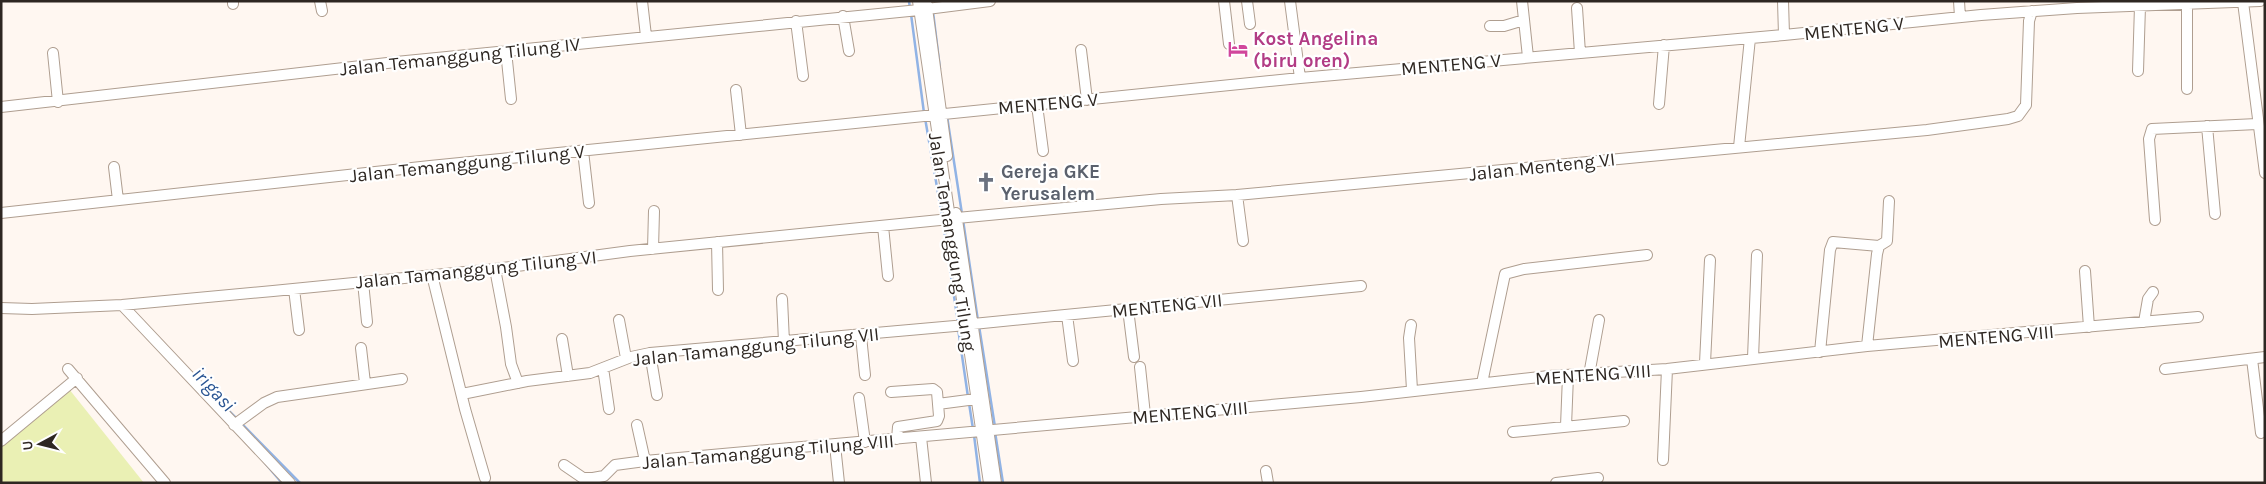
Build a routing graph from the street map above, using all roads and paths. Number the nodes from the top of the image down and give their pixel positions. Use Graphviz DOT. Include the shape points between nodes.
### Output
graph roads {
  1 [pos="642,1"];
  2 [pos="990,1"];
  3 [pos="1224,1"];
  4 [pos="1247,1"];
  5 [pos="1290,1"];
  6 [pos="1522,1"];
  7 [pos="1782,1"];
  8 [pos="1959,1"];
  9 [pos="2260,1"];
  10 [pos="2243,2"];
  11 [pos="2187,4"];
  12 [pos="922,5"];
  13 [pos="2140,6"];
  14 [pos="1577,8"];
  15 [pos="2032,11"];
  16 [pos="844,16"];
  17 [pos="1960,17"];
  18 [pos="1524,20"];
  19 [pos="796,21"];
  20 [pos="1250,24"];
  21 [pos="1490,26"];
  22 [pos="1784,35"];
  23 [pos="646,36"];
  24 [pos="1750,38"];
  25 [pos="1229,44"];
  26 [pos="1664,45"];
  27 [pos="1081,50"];
  28 [pos="506,51"];
  29 [pos="849,51"];
  30 [pos="53,53"];
  31 [pos="1580,53"];
  32 [pos="1528,57"];
  33 [pos="2138,71"];
  34 [pos="803,76"];
  35 [pos="1300,78"];
  36 [pos="2186,89"];
  37 [pos="736,90"];
  38 [pos="511,99"];
  39 [pos="1087,100"];
  40 [pos="58,102"];
  41 [pos="1659,104"];
  42 [pos="1037,105"];
  43 [pos="1,107"];
  44 [pos="938,114"];
  45 [pos="2257,124"];
  46 [pos="2207,126"];
  47 [pos="741,135"];
  48 [pos="1739,147"];
  49 [pos="583,150"];
  50 [pos="1043,151"];
  51 [pos="114,167"];
  52 [pos="2265,173"];
  53 [pos="1237,195"];
  54 [pos="118,200"];
  55 [pos="1889,201"];
  56 [pos="589,203"];
  57 [pos="654,211"];
  58 [pos="1,212"];
  59 [pos="2215,214"];
  60 [pos="953,219"];
  61 [pos="2154,220"];
  62 [pos="883,226"];
  63 [pos="1243,241"];
  64 [pos="716,242"];
  65 [pos="1878,246"];
  66 [pos="653,249"];
  67 [pos="1648,255"];
  68 [pos="1757,255"];
  69 [pos="1710,260"];
  70 [pos="495,269"];
  71 [pos="2085,271"];
  72 [pos="432,275"];
  73 [pos="888,276"];
  74 [pos="363,282"];
  75 [pos="1361,286"];
  76 [pos="294,289"];
  77 [pos="718,290"];
  78 [pos="2153,292"];
  79 [pos="782,299"];
  80 [pos="122,305"];
  81 [pos="1,308"];
  82 [pos="1128,309"];
  83 [pos="1067,315"];
  84 [pos="2198,317"];
  85 [pos="619,320"];
  86 [pos="1599,320"];
  87 [pos="367,322"];
  88 [pos="2144,322"];
  89 [pos="970,325"];
  90 [pos="1411,325"];
  91 [pos="2089,327"];
  92 [pos="299,330"];
  93 [pos="861,336"];
  94 [pos="562,339"];
  95 [pos="784,342"];
  96 [pos="1867,346"];
  97 [pos="361,348"];
  98 [pos="1820,352"];
  99 [pos="650,353"];
  100 [pos="1134,357"];
  101 [pos="2265,357"];
  102 [pos="626,358"];
  103 [pos="1753,358"];
  104 [pos="2252,358"];
  105 [pos="1073,361"];
  106 [pos="1705,363"];
  107 [pos="1140,367"];
  108 [pos="603,368"];
  109 [pos="68,369"];
  110 [pos="1667,369"];
  111 [pos="2165,369"];
  112 [pos="865,375"];
  113 [pos="1589,375"];
  114 [pos="568,376"];
  115 [pos="1568,376"];
  116 [pos="77,378"];
  117 [pos="402,379"];
  118 [pos="365,383"];
  119 [pos="518,383"];
  120 [pos="1482,383"];
  121 [pos="1412,390"];
  122 [pos="891,392"];
  123 [pos="462,394"];
  124 [pos="657,395"];
  125 [pos="859,398"];
  126 [pos="976,399"];
  127 [pos="938,404"];
  128 [pos="609,409"];
  129 [pos="1145,415"];
  130 [pos="1624,421"];
  131 [pos="234,425"];
  132 [pos="637,425"];
  133 [pos="1566,426"];
  134 [pos="985,431"];
  135 [pos="1513,432"];
  136 [pos="2261,433"];
  137 [pos="921,437"];
  138 [pos="898,440"];
  139 [pos="1,441"];
  140 [pos="865,442"];
  141 [pos="835,445"];
  142 [pos="1663,460"];
  143 [pos="645,461"];
  144 [pos="564,465"];
  145 [pos="1266,471"];
  146 [pos="486,478"];
  147 [pos="1598,478"];
  148 [pos="165,483"];
  149 [pos="290,483"];
  150 [pos="839,483"];
  151 [pos="926,483"];
  152 [pos="989,483"];
  153 [pos="996,483"];
  154 [pos="1268,483"];
  155 [pos="1556,483"];
  1 -- 23 [label="street"];
  2 -- 12 [label="street, Jalan Temanggung Tilung IV"];
  3 -- 25 [label="street"];
  4 -- 20 [label="street"];
  5 -- 35 [label="street"];
  6 -- 18 [label="street"];
  7 -- 22 [label="street"];
  8 -- 17 [label="street"];
  9 -- 10 [label="street, MENTENG V"];
  10 -- 11 [label="street, MENTENG V"];
  10 -- 45 [label="street"];
  11 -- 13 [label="street, MENTENG V"];
  11 -- 36 [label="street"];
  12 -- 16 [label="street, Jalan Temanggung Tilung IV"];
  12 -- 44 [label="street, Jalan Temanggung Tilung"];
  13 -- 15 [label="street, MENTENG V"];
  13 -- 33 [label="street"];
  14 -- 31 [label="street"];
  15 -- 17 [label="street, MENTENG V"];
  15 -- 48 [label="street, Jalan Menteng VI" via="2028,37 2027,98 2024,109 2014,118 1927,130"];
  16 -- 19 [label="street, Jalan Temanggung Tilung IV"];
  16 -- 29 [label="street"];
  17 -- 22 [label="street, MENTENG V"];
  18 -- 21 [label="street"];
  18 -- 32 [label="street"];
  19 -- 23 [label="street, Jalan Temanggung Tilung IV"];
  19 -- 34 [label="street"];
  22 -- 24 [label="street, MENTENG V"];
  23 -- 28 [label="street, Jalan Temanggung Tilung IV"];
  24 -- 26 [label="street, MENTENG V"];
  24 -- 48 [label="street"];
  26 -- 31 [label="street, MENTENG V"];
  26 -- 41 [label="street"];
  27 -- 39 [label="street"];
  28 -- 38 [label="street"];
  28 -- 40 [label="street, Jalan Temanggung Tilung IV"];
  30 -- 40 [label="street"];
  31 -- 32 [label="street, MENTENG V"];
  32 -- 35 [label="street, MENTENG V"];
  35 -- 39 [label="street, MENTENG V"];
  37 -- 47 [label="street"];
  39 -- 42 [label="street, MENTENG V"];
  40 -- 43 [label="street, Jalan Temanggung Tilung IV"];
  42 -- 44 [label="street, MENTENG V"];
  42 -- 50 [label="street"];
  44 -- 47 [label="street, Jalan Temanggung Tilung V"];
  44 -- 60 [label="street, Jalan Temanggung Tilung"];
  45 -- 46 [label="street"];
  45 -- 52 [label="street"];
  46 -- 59 [label="street"];
  46 -- 61 [label="street" via="2155,128 2150,132"];
  47 -- 49 [label="street, Jalan Temanggung Tilung V"];
  48 -- 53 [label="street, Jalan Menteng VI"];
  49 -- 54 [label="street, Jalan Temanggung Tilung V"];
  49 -- 56 [label="street"];
  51 -- 54 [label="street"];
  53 -- 60 [label="street, Jalan Menteng VI"];
  53 -- 63 [label="street"];
  54 -- 58 [label="street, Jalan Temanggung Tilung V"];
  55 -- 65 [label="street" via="1887,241"];
  57 -- 66 [label="street"];
  60 -- 62 [label="street, Jalan Tamanggung Tilung VI"];
  60 -- 89 [label="street, Jalan Temanggung Tilung"];
  62 -- 64 [label="street, Jalan Tamanggung Tilung VI"];
  62 -- 73 [label="street"];
  64 -- 66 [label="street, Jalan Tamanggung Tilung VI"];
  64 -- 77 [label="street"];
  65 -- 96 [label="street"];
  65 -- 98 [label="street" via="1833,242"];
  66 -- 70 [label="street, Jalan Tamanggung Tilung VI"];
  67 -- 120 [label="street" via="1524,269 1506,274"];
  68 -- 103 [label="street"];
  69 -- 106 [label="street"];
  70 -- 72 [label="street, Jalan Tamanggung Tilung VI"];
  70 -- 119 [label="street" via="510,364"];
  71 -- 91 [label="street"];
  72 -- 74 [label="street, Jalan Tamanggung Tilung VI"];
  72 -- 123 [label="street"];
  74 -- 76 [label="street, Jalan Tamanggung Tilung VI"];
  74 -- 87 [label="street"];
  75 -- 82 [label="street, MENTENG VII"];
  76 -- 80 [label="street, Jalan Tamanggung Tilung VI"];
  76 -- 92 [label="street"];
  78 -- 88 [label="street" via="2148,298"];
  79 -- 95 [label="street"];
  80 -- 81 [label="street, Jalan Tamanggung Tilung VI"];
  80 -- 131 [label="street"];
  82 -- 83 [label="street, MENTENG VII"];
  82 -- 100 [label="street"];
  83 -- 89 [label="street, MENTENG VII"];
  83 -- 105 [label="street"];
  84 -- 88 [label="street, MENTENG VIII"];
  85 -- 102 [label="street"];
  86 -- 113 [label="street"];
  88 -- 91 [label="street, MENTENG VIII"];
  89 -- 93 [label="street, Jalan Tamanggung Tilung VII"];
  89 -- 126 [label="street, Jalan Temanggung Tilung"];
  89 -- 134 [label="street"];
  90 -- 121 [label="street" via="1408,338"];
  91 -- 96 [label="street, MENTENG VIII"];
  93 -- 95 [label="street, Jalan Tamanggung Tilung VII"];
  93 -- 112 [label="street"];
  94 -- 114 [label="street"];
  95 -- 99 [label="street, Jalan Tamanggung Tilung VII"];
  96 -- 98 [label="street, MENTENG VIII"];
  97 -- 118 [label="street"];
  98 -- 103 [label="street, MENTENG VIII"];
  99 -- 102 [label="street, Jalan Tamanggung Tilung VII"];
  99 -- 124 [label="street"];
  101 -- 104 [label="street"];
  102 -- 108 [label="street, Jalan Tamanggung Tilung VII"];
  103 -- 106 [label="street, MENTENG VIII"];
  104 -- 111 [label="street"];
  104 -- 136 [label="street"];
  106 -- 110 [label="street, MENTENG VIII"];
  107 -- 129 [label="street"];
  108 -- 114 [label="street, Jalan Tamanggung Tilung VII"];
  108 -- 128 [label="street"];
  109 -- 116 [label="street"];
  110 -- 113 [label="street, MENTENG VIII"];
  110 -- 142 [label="street"];
  113 -- 115 [label="street, MENTENG VIII"];
  114 -- 119 [label="street, Jalan Tamanggung Tilung VII"];
  115 -- 120 [label="street, MENTENG VIII"];
  115 -- 133 [label="street"];
  116 -- 139 [label="street"];
  116 -- 148 [label="street"];
  117 -- 118 [label="street"];
  118 -- 131 [label="street" via="277,397"];
  119 -- 123 [label="street, Jalan Tamanggung Tilung VII"];
  120 -- 121 [label="street, MENTENG VIII"];
  121 -- 129 [label="street, MENTENG VIII"];
  122 -- 127 [label="street" via="933,389 937,392"];
  123 -- 146 [label="street"];
  125 -- 140 [label="street"];
  126 -- 127 [label="street"];
  126 -- 134 [label="street, Jalan Temanggung Tilung"];
  127 -- 138 [label="street" via="937,421 898,427"];
  129 -- 134 [label="street, MENTENG VIII"];
  130 -- 133 [label="street"];
  131 -- 149 [label="street"];
  132 -- 143 [label="street"];
  133 -- 135 [label="street"];
  134 -- 137 [label="street, Jalan Tamanggung Tilung VIII"];
  134 -- 152 [label="street, Jalan Temanggung Tilung"];
  134 -- 153 [label="street"];
  137 -- 138 [label="street, Jalan Tamanggung Tilung VIII"];
  137 -- 151 [label="street"];
  138 -- 140 [label="street, Jalan Tamanggung Tilung VIII"];
  140 -- 141 [label="street, Jalan Tamanggung Tilung VIII"];
  141 -- 143 [label="street, Jalan Tamanggung Tilung VIII"];
  141 -- 150 [label="street"];
  143 -- 144 [label="street, Jalan Tamanggung Tilung VIII" via="615,465 604,476 593,478 583,478"];
  145 -- 154 [label="street"];
  147 -- 155 [label="street"];
}
